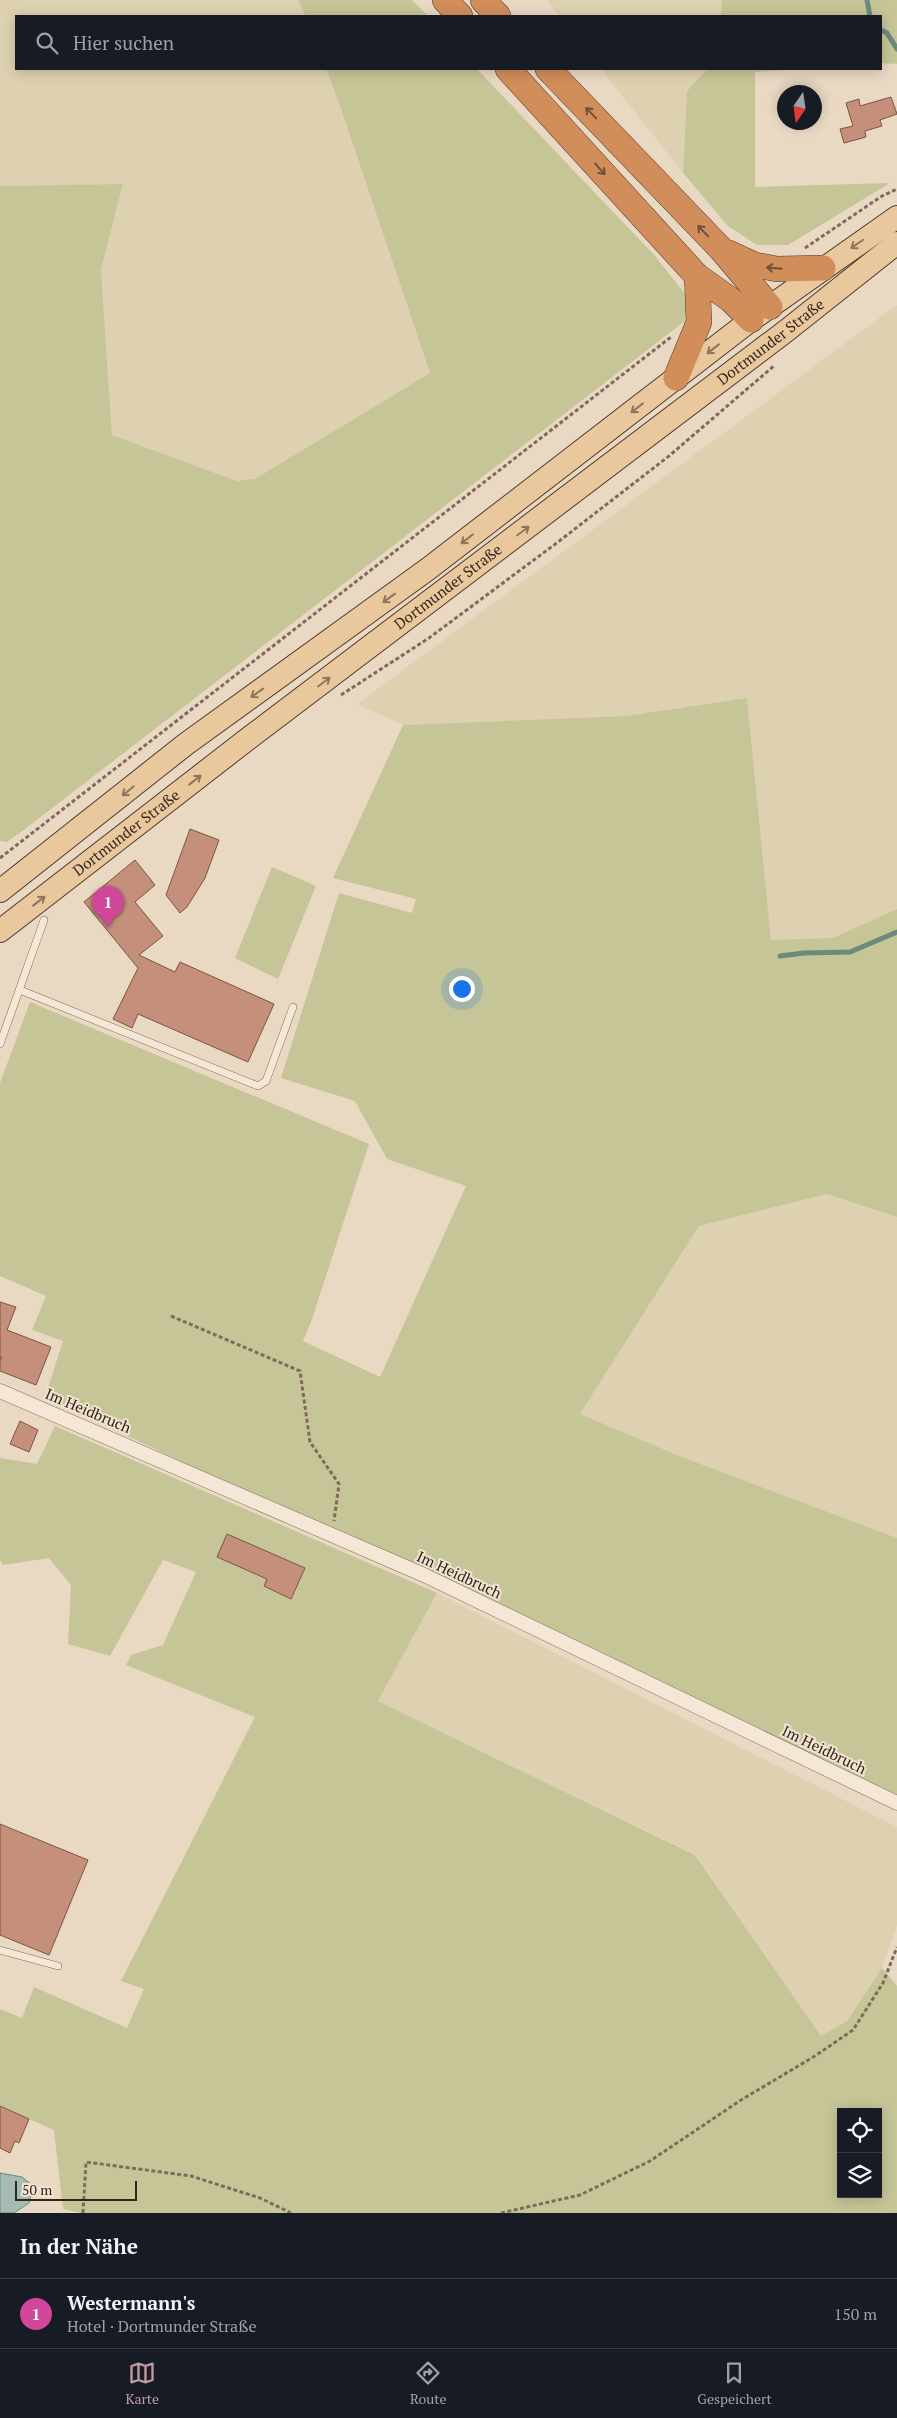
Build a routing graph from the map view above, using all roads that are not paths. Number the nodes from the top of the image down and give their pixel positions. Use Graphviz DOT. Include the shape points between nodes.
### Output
graph roads {
  1 [pos="445,0"];
  2 [pos="483,0"];
  3 [pos="459,15"];
  4 [pos="497,15"];
  5 [pos="509,70"];
  6 [pos="549,70"];
  7 [pos="897,217"];
  8 [pos="897,243"];
  9 [pos="721,250"];
  10 [pos="823,268"];
  11 [pos="697,276"];
  12 [pos="769,322"];
  13 [pos="676,378"];
  14 [pos="0,891"];
  15 [pos="44,920"];
  16 [pos="0,931"];
  17 [pos="20,990"];
  18 [pos="293,1007"];
  19 [pos="0,1044"];
  20 [pos="0,1391"];
  21 [pos="897,1803"];
  22 [pos="0,1950"];
  23 [pos="58,1966"];
  1 -- 3 [label="highway"];
  2 -- 4 [label="highway"];
  5 -- 11 [label="highway, one-way"];
  9 -- 6 [label="highway, one-way"];
  7 -- 10 [label="main road, Dortmunder Straße, one-way"];
  8 -- 12 [label="main road, Dortmunder Straße"];
  10 -- 9 [label="highway, one-way" via="777,269 755,265"];
  9 -- 12 [label="highway"];
  10 -- 12 [label="main road, Dortmunder Straße"];
  11 -- 12 [label="highway"];
  11 -- 13 [label="highway" via="698,324"];
  12 -- 13 [label="main road, Dortmunder Straße, one-way"];
  16 -- 12 [label="main road, Dortmunder Straße, one-way" via="761,350"];
  13 -- 14 [label="main road, Dortmunder Straße, one-way" via="428,569 186,744"];
  15 -- 17 [label="lane"];
  17 -- 18 [label="lane" via="258,1086 266,1081"];
  17 -- 19 [label="lane"];
  20 -- 21 [label="street, Im Heidbruch" via="433,1580"];
  22 -- 23 [label="lane"];
}
